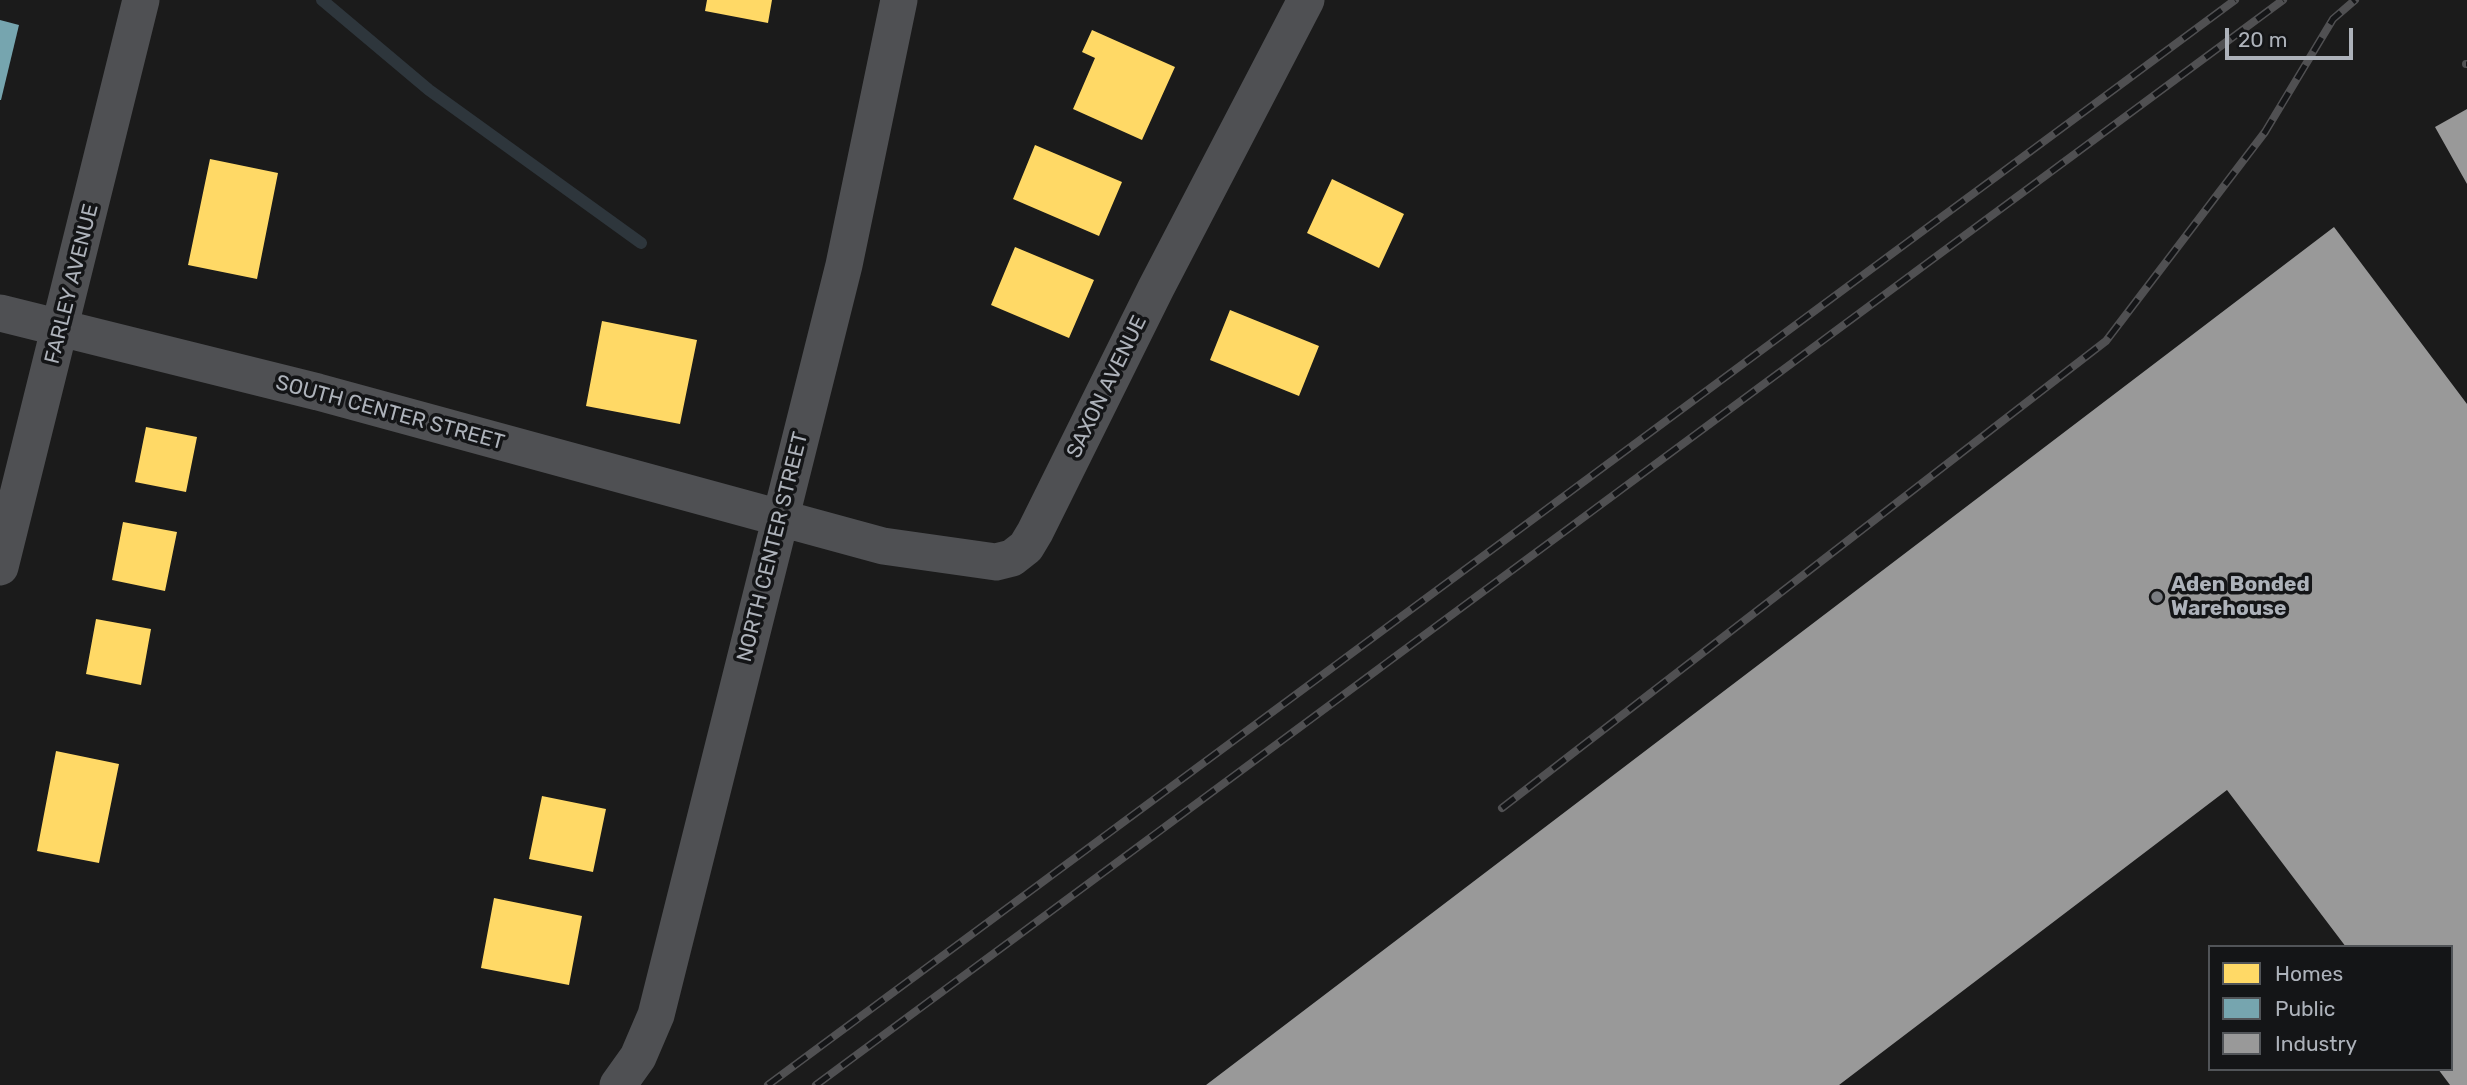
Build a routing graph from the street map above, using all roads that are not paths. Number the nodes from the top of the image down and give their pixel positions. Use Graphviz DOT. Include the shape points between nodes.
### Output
graph roads {
  1 [pos="141,0"];
  2 [pos="899,0"];
  3 [pos="1306,0"];
  4 [pos="0,313"];
  5 [pos="61,328"];
  6 [pos="779,519"];
  7 [pos="0,567"];
  8 [pos="618,1085"];
  1 -- 5 [label="street, FARLEY AVENUE"];
  2 -- 6 [label="street, NORTH CENTER STREET" via="844,265"];
  3 -- 6 [label="street, SAXON AVENUE" via="1026,547 1012,558 996,562 883,546"];
  4 -- 5 [label="street, SOUTH CENTER STREET"];
  5 -- 6 [label="street, SOUTH CENTER STREET" via="318,392"];
  5 -- 7 [label="street, FARLEY AVENUE"];
  6 -- 8 [label="street, NORTH CENTER STREET" via="656,1015 638,1057"];
}
